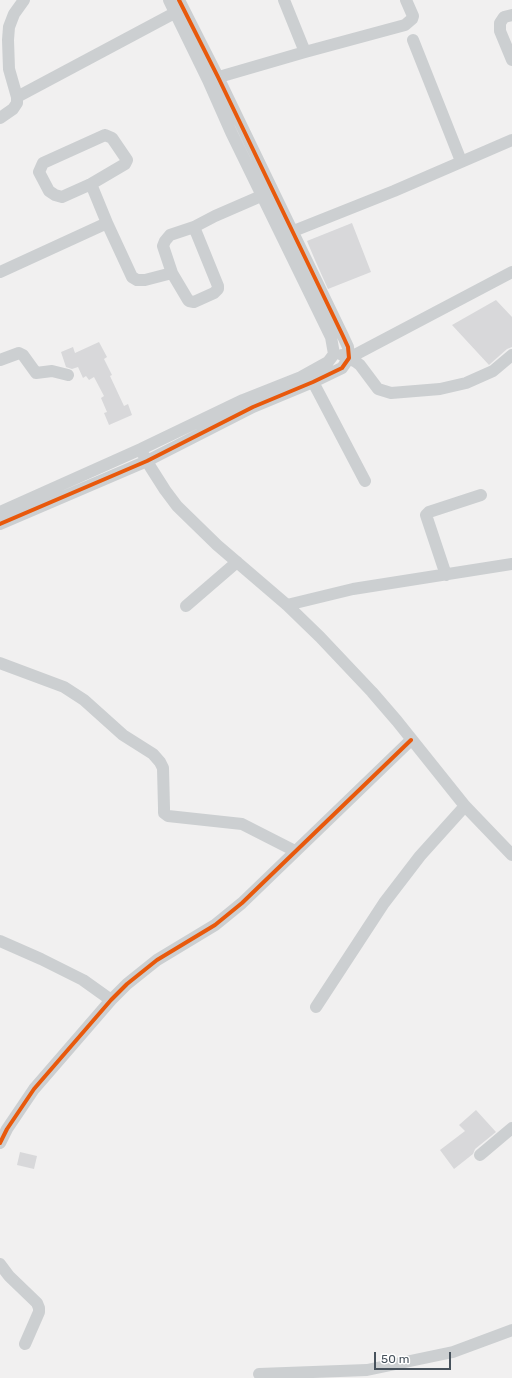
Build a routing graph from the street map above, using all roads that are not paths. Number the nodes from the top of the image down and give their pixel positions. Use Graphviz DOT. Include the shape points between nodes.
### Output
graph roads {
  1 [pos="24,0"];
  2 [pos="169,0"];
  3 [pos="284,0"];
  4 [pos="409,1"];
  5 [pos="179,7"];
  6 [pos="512,15"];
  7 [pos="413,40"];
  8 [pos="305,52"];
  9 [pos="512,60"];
  10 [pos="213,79"];
  11 [pos="17,97"];
  12 [pos="0,118"];
  13 [pos="512,140"];
  14 [pos="461,161"];
  15 [pos="90,184"];
  16 [pos="267,193"];
  17 [pos="107,223"];
  18 [pos="194,227"];
  19 [pos="287,234"];
  20 [pos="0,272"];
  21 [pos="512,272"];
  22 [pos="172,273"];
  23 [pos="334,352"];
  24 [pos="512,354"];
  25 [pos="349,358"];
  26 [pos="0,360"];
  27 [pos="68,375"];
  28 [pos="314,382"];
  29 [pos="141,449"];
  30 [pos="147,461"];
  31 [pos="365,481"];
  32 [pos="481,495"];
  33 [pos="0,512"];
  34 [pos="0,524"];
  35 [pos="237,562"];
  36 [pos="512,564"];
  37 [pos="446,575"];
  38 [pos="287,605"];
  39 [pos="186,606"];
  40 [pos="0,663"];
  41 [pos="411,740"];
  42 [pos="465,806"];
  43 [pos="295,851"];
  44 [pos="512,855"];
  45 [pos="0,941"];
  46 [pos="111,1000"];
  47 [pos="316,1007"];
  48 [pos="512,1128"];
  49 [pos="0,1143"];
  50 [pos="480,1155"];
  51 [pos="0,1264"];
  52 [pos="512,1330"];
  53 [pos="25,1344"];
  54 [pos="259,1374"];
  1 -- 11 [label="street" via="14,14 8,40 9,68"];
  2 -- 5 [label="street"];
  3 -- 8 [label="street"];
  4 -- 8 [label="street" via="413,16 405,25"];
  5 -- 10 [label="street"];
  5 -- 11 [label="street"];
  6 -- 9 [label="street" via="504,17 500,23 500,31"];
  7 -- 14 [label="street"];
  8 -- 10 [label="street"];
  10 -- 16 [label="street"];
  11 -- 12 [label="street" via="13,109"];
  13 -- 14 [label="street"];
  14 -- 19 [label="street"];
  15 -- 15 [label="street" via="62,196 55,195 49,191 39,172 40,168 43,163 105,135 109,136 127,162"];
  15 -- 17 [label="street"];
  16 -- 18 [label="street"];
  16 -- 19 [label="street"];
  17 -- 20 [label="street"];
  17 -- 22 [label="street" via="132,277 145,280"];
  18 -- 22 [label="street" via="170,235 165,241 163,246"];
  18 -- 22 [label="street" via="218,289 194,302 189,301"];
  19 -- 23 [label="street" via="331,337"];
  19 -- 25 [label="street" via="348,347"];
  21 -- 25 [label="street"];
  23 -- 25 [label="street"];
  23 -- 29 [label="street" via="328,362 321,367 243,400"];
  24 -- 25 [label="street" via="493,371 466,383 440,389 391,393 378,389 360,366"];
  25 -- 28 [label="street" via="342,368"];
  26 -- 27 [label="street" via="20,353 36,373 52,371"];
  28 -- 30 [label="street" via="252,407"];
  28 -- 31 [label="street"];
  29 -- 30 [label="street"];
  29 -- 33 [label="street"];
  30 -- 34 [label="street"];
  30 -- 35 [label="street" via="177,506"];
  32 -- 37 [label="street" via="426,515"];
  35 -- 38 [label="street"];
  35 -- 39 [label="street"];
  36 -- 37 [label="street"];
  37 -- 38 [label="street" via="354,589"];
  38 -- 41 [label="street" via="372,692"];
  40 -- 43 [label="street" via="64,687 84,700 123,735 154,754 163,768 164,813 168,816 242,824"];
  41 -- 42 [label="street"];
  41 -- 43 [label="street"];
  42 -- 44 [label="street"];
  42 -- 47 [label="street" via="420,856 384,903"];
  43 -- 46 [label="street" via="242,903 216,924 157,960"];
  45 -- 46 [label="street" via="83,980"];
  46 -- 49 [label="street" via="34,1089"];
  48 -- 50 [label="street"];
  51 -- 53 [label="street" via="39,1308"];
  52 -- 54 [label="street" via="453,1352 367,1370"];
}
